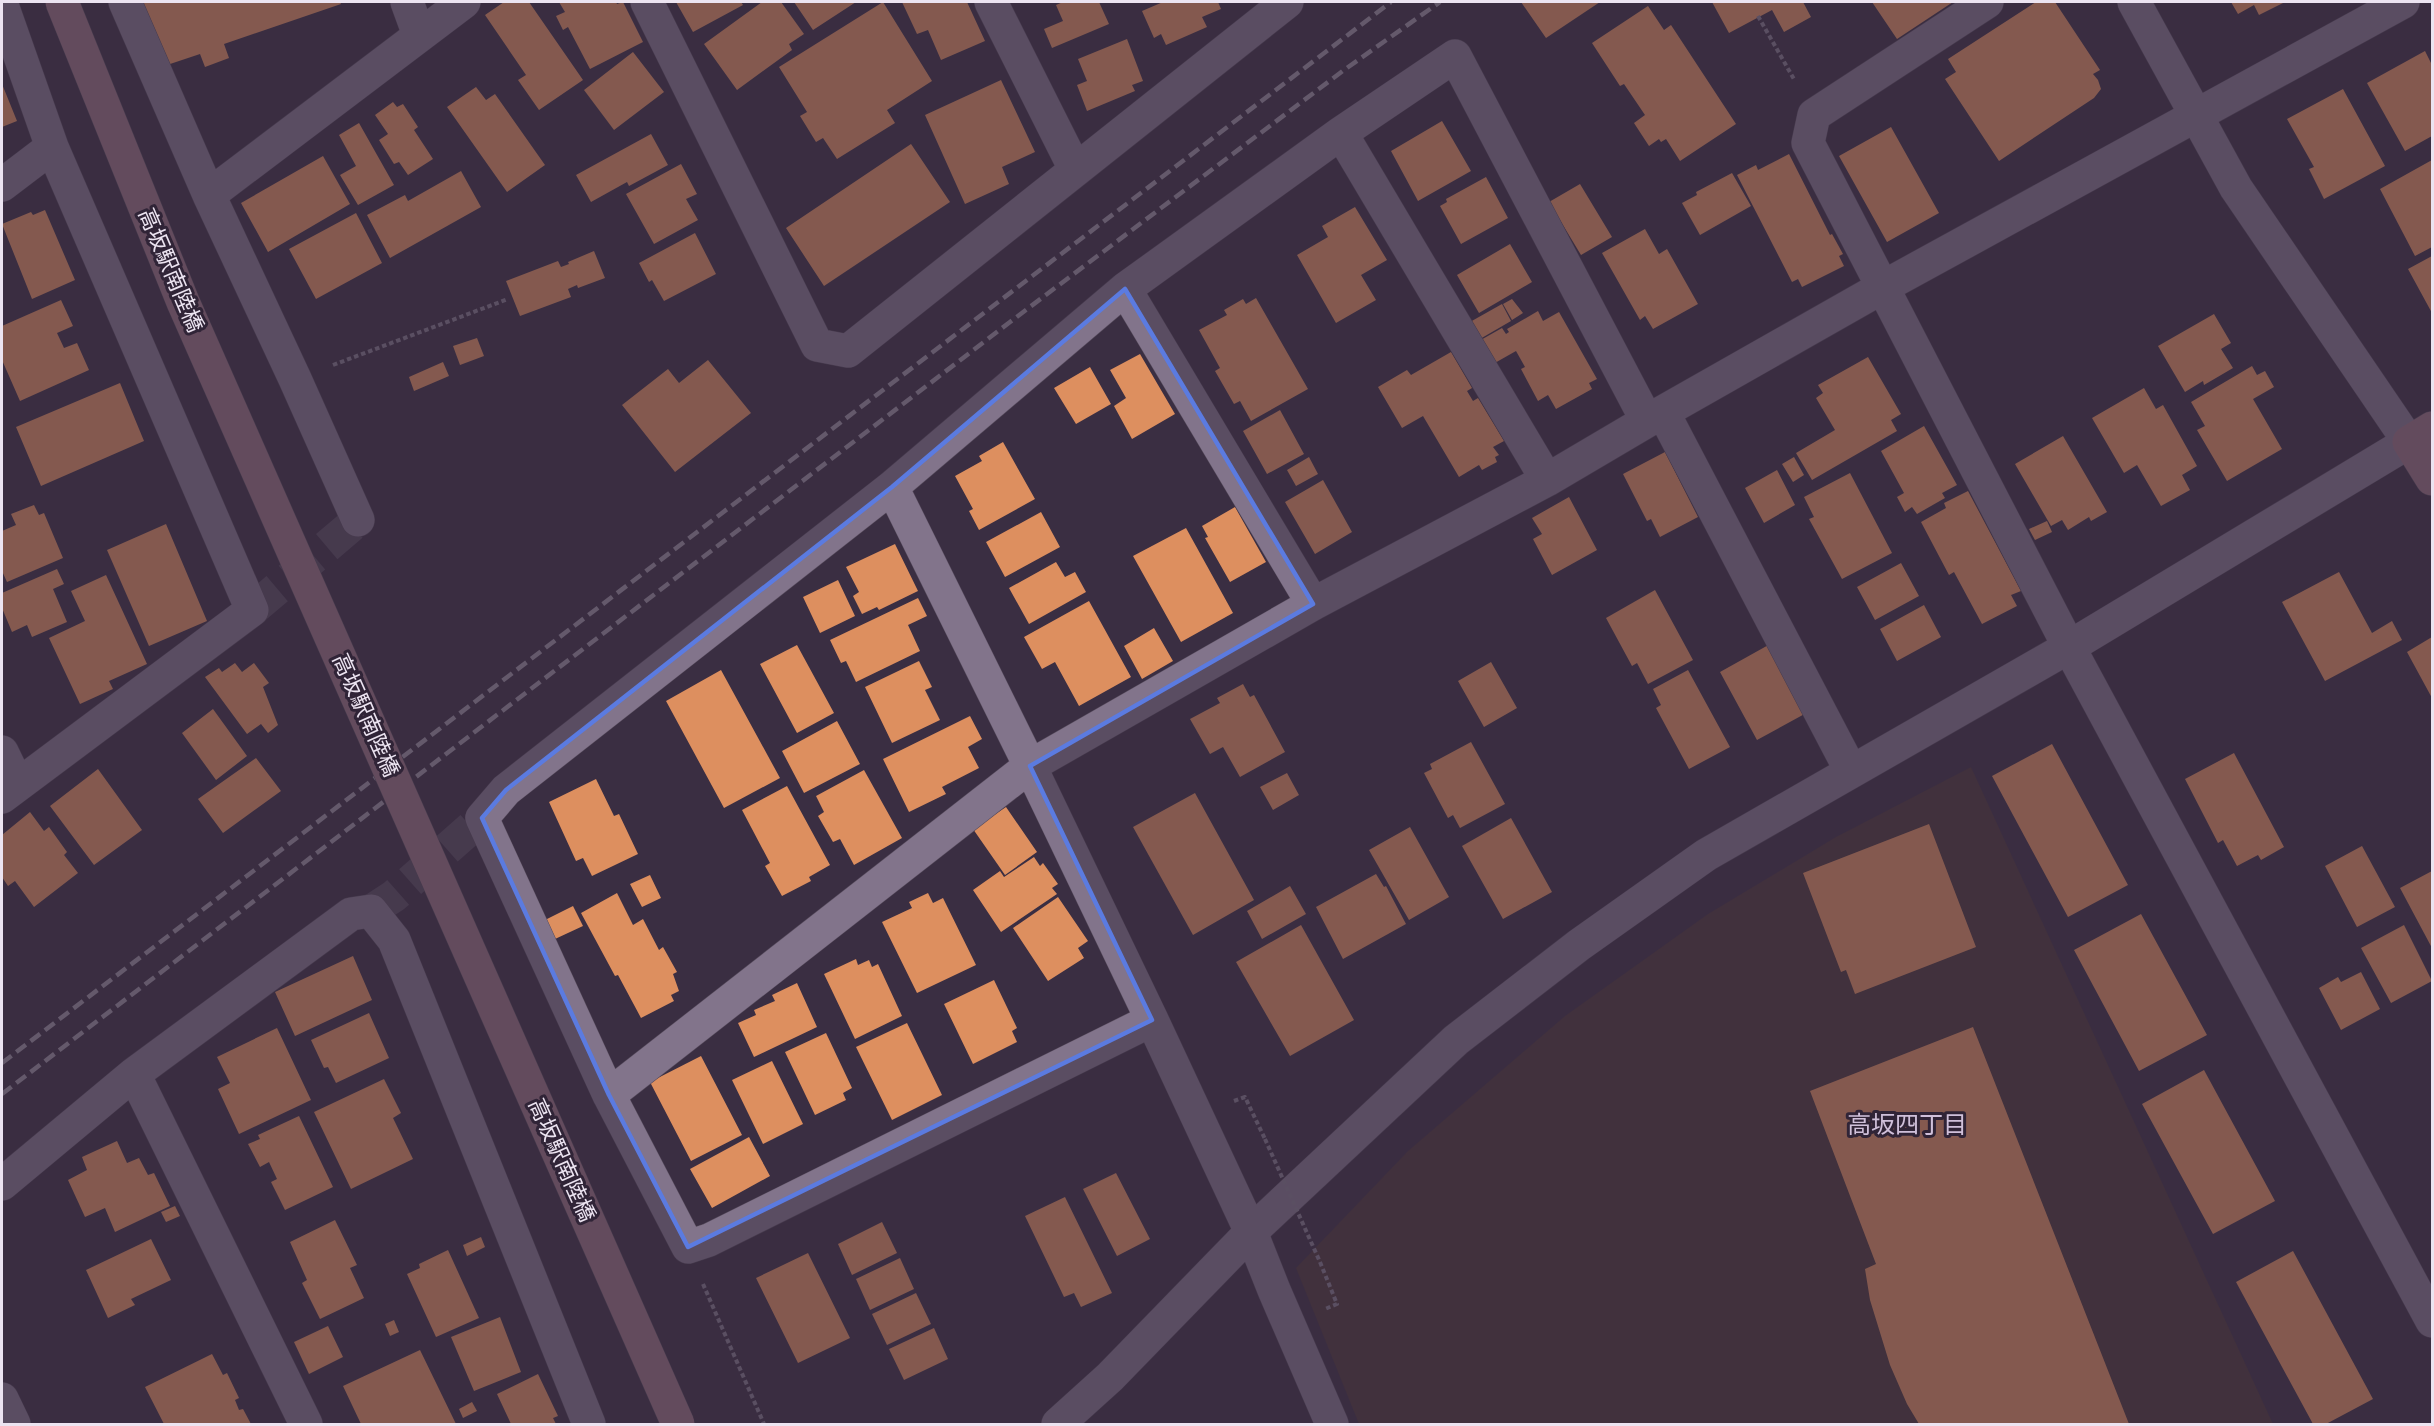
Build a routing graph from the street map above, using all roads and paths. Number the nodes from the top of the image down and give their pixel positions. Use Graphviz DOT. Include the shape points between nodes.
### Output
graph roads {
  1 [pos="62,2"];
  2 [pos="124,2"];
  3 [pos="407,2"];
  4 [pos="464,2"];
  5 [pos="647,2"];
  6 [pos="991,2"];
  7 [pos="1987,2"];
  8 [pos="2134,2"];
  9 [pos="2403,2"];
  10 [pos="2,5"];
  11 [pos="1271,7"];
  12 [pos="1758,16"];
  13 [pos="419,35"];
  14 [pos="1814,115"];
  15 [pos="2195,115"];
  16 [pos="1341,133"];
  17 [pos="52,147"];
  18 [pos="1075,169"];
  19 [pos="2,185"];
  20 [pos="209,195"];
  21 [pos="1883,287"];
  22 [pos="1125,289"];
  23 [pos="508,299"];
  24 [pos="295,379"];
  25 [pos="1655,416"];
  26 [pos="2421,435"];
  27 [pos="2433,479"];
  28 [pos="1547,480"];
  29 [pos="892,487"];
  30 [pos="358,520"];
  31 [pos="1312,604"];
  32 [pos="2069,647"];
  33 [pos="2,752"];
  34 [pos="1030,766"];
  35 [pos="1851,771"];
  36 [pos="10,791"];
  37 [pos="1152,1020"];
  38 [pos="134,1074"];
  39 [pos="609,1095"];
  40 [pos="1229,1103"];
  41 [pos="2,1184"];
  42 [pos="1251,1232"];
  43 [pos="688,1247"];
  44 [pos="1321,1311"];
  45 [pos="2433,1321"];
  46 [pos="2,1399"];
  47 [pos="14,1425"];
  48 [pos="306,1425"];
  49 [pos="589,1425"];
  50 [pos="678,1425"];
  51 [pos="764,1425"];
  52 [pos="1058,1425"];
  53 [pos="1332,1425"];
  1 -- 50 [label="main road, 高坂駅南陸橋, bridge" via="183,302"];
  2 -- 20 [label="street"];
  3 -- 13 [label="street"];
  4 -- 13 [label="street"];
  5 -- 18 [label="street" via="817,345 848,351"];
  6 -- 18 [label="street"];
  7 -- 14 [label="street"];
  8 -- 15 [label="street"];
  9 -- 15 [label="street"];
  10 -- 17 [label="street"];
  11 -- 18 [label="street"];
  12 -- 14 [label="path"];
  13 -- 20 [label="street"];
  14 -- 21 [label="street" via="1808,143"];
  15 -- 21 [label="street"];
  15 -- 26 [label="street" via="2236,188"];
  16 -- 22 [label="street"];
  16 -- 25 [label="street" via="1455,56"];
  16 -- 28 [label="street"];
  17 -- 19 [label="street"];
  17 -- 36 [label="street" via="252,610"];
  20 -- 24 [label="street"];
  21 -- 25 [label="street"];
  21 -- 32 [label="street"];
  22 -- 29 [label="street"];
  22 -- 31 [label="street"];
  23 -- 24 [label="path"];
  24 -- 30 [label="street"];
  25 -- 28 [label="street"];
  25 -- 35 [label="street"];
  26 -- 27 [label="main road"];
  26 -- 32 [label="street"];
  28 -- 31 [label="street"];
  29 -- 34 [label="street"];
  29 -- 39 [label="street" via="506,790 482,818"];
  31 -- 34 [label="street"];
  32 -- 35 [label="street"];
  32 -- 45 [label="street"];
  33 -- 36 [label="street"];
  34 -- 37 [label="street"];
  34 -- 39 [label="street"];
  35 -- 42 [label="street" via="1706,855 1579,945 1456,1040"];
  37 -- 42 [label="street"];
  37 -- 43 [label="street"];
  38 -- 41 [label="street"];
  38 -- 48 [label="street"];
  38 -- 49 [label="street" via="351,914 371,911 394,940"];
  39 -- 43 [label="street"];
  40 -- 44 [label="path, bridge" via="1245,1097 1320,1262 1337,1304"];
  42 -- 52 [label="street"];
  42 -- 53 [label="street"];
  43 -- 51 [label="path"];
  46 -- 47 [label="street"];
}
